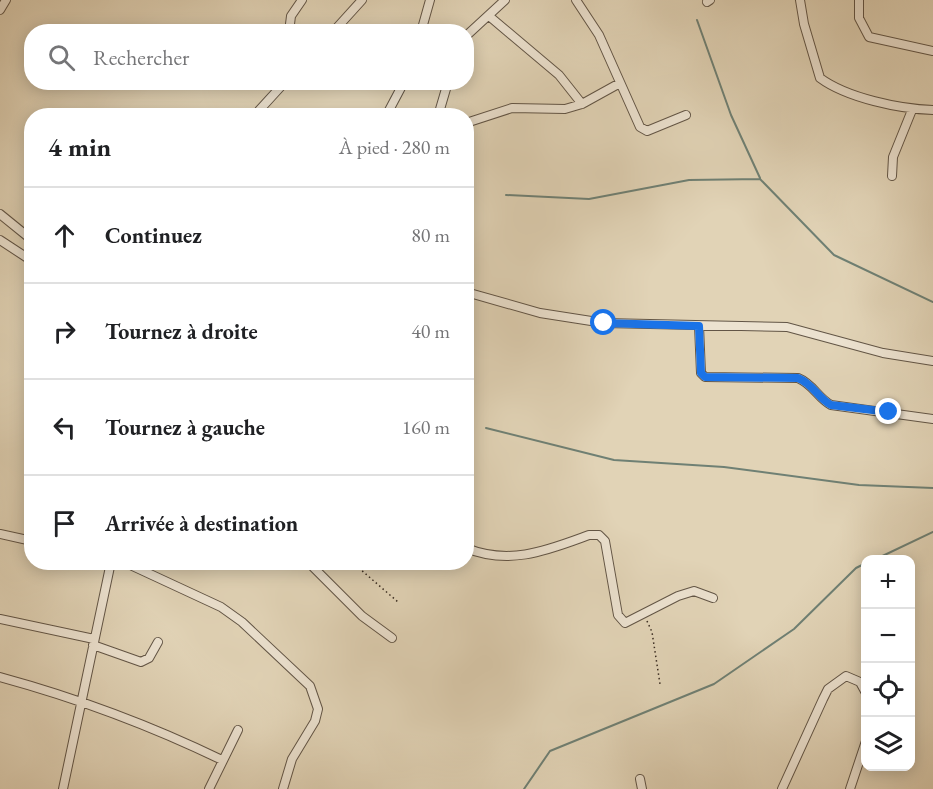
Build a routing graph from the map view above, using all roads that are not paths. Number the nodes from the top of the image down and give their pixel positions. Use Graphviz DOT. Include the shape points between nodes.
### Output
graph roads {
  1 [pos="6,0"];
  2 [pos="302,0"];
  3 [pos="362,0"];
  4 [pos="505,0"];
  5 [pos="576,0"];
  6 [pos="800,0"];
  7 [pos="859,0"];
  8 [pos="427,2"];
  9 [pos="0,10"];
  10 [pos="489,16"];
  11 [pos="290,24"];
  12 [pos="340,24"];
  13 [pos="423,24"];
  14 [pos="474,30"];
  15 [pos="933,51"];
  16 [pos="620,83"];
  17 [pos="278,90"];
  18 [pos="401,90"];
  19 [pos="446,90"];
  20 [pos="582,104"];
  21 [pos="261,108"];
  22 [pos="391,108"];
  23 [pos="440,108"];
  24 [pos="912,110"];
  25 [pos="933,111"];
  26 [pos="686,115"];
  27 [pos="474,120"];
  28 [pos="892,176"];
  29 [pos="0,214"];
  30 [pos="24,234"];
  31 [pos="0,240"];
  32 [pos="24,256"];
  33 [pos="474,294"];
  34 [pos="699,326"];
  35 [pos="933,361"];
  36 [pos="933,419"];
  37 [pos="0,534"];
  38 [pos="24,539"];
  39 [pos="474,550"];
  40 [pos="109,570"];
  41 [pos="141,570"];
  42 [pos="316,570"];
  43 [pos="713,598"];
  44 [pos="0,618"];
  45 [pos="392,638"];
  46 [pos="93,642"];
  47 [pos="158,642"];
  48 [pos="0,677"];
  49 [pos="861,684"];
  50 [pos="81,701"];
  51 [pos="238,730"];
  52 [pos="861,756"];
  53 [pos="222,760"];
  54 [pos="640,779"];
  55 [pos="67,788"];
  56 [pos="209,789"];
  57 [pos="283,789"];
  58 [pos="642,789"];
  59 [pos="782,789"];
  60 [pos="850,789"];
  1 -- 9 [label="street"];
  2 -- 11 [label="street"];
  3 -- 12 [label="street"];
  4 -- 10 [label="street"];
  5 -- 16 [label="street" via="600,35"];
  6 -- 24 [label="street" via="820,78 844,91"];
  7 -- 15 [label="street" via="859,18 869,37"];
  8 -- 13 [label="street"];
  10 -- 14 [label="street"];
  10 -- 20 [label="street" via="559,75"];
  16 -- 20 [label="street"];
  16 -- 26 [label="street" via="640,127 647,131"];
  17 -- 21 [label="street"];
  18 -- 22 [label="street"];
  19 -- 23 [label="street"];
  20 -- 27 [label="street" via="565,109 512,108"];
  24 -- 25 [label="street"];
  24 -- 28 [label="street" via="893,157"];
  29 -- 30 [label="street"];
  31 -- 32 [label="street"];
  33 -- 34 [label="street" via="563,318"];
  34 -- 35 [label="street" via="787,327 883,353"];
  34 -- 36 [label="street" via="701,373 705,377 798,378 831,405"];
  37 -- 38 [label="street"];
  39 -- 43 [label="street" via="521,557 589,535 599,536 605,541 620,620 625,623 694,591"];
  40 -- 46 [label="street"];
  41 -- 57 [label="street" via="220,607 242,622 310,686 318,710 292,759"];
  42 -- 45 [label="street" via="362,616"];
  44 -- 46 [label="street"];
  46 -- 47 [label="street" via="141,662 149,658"];
  46 -- 50 [label="street"];
  48 -- 50 [label="street"];
  49 -- 59 [label="street" via="846,676 828,689"];
  50 -- 53 [label="street"];
  50 -- 55 [label="street"];
  51 -- 53 [label="street"];
  52 -- 60 [label="street"];
  53 -- 56 [label="street"];
  54 -- 58 [label="street"];
}
